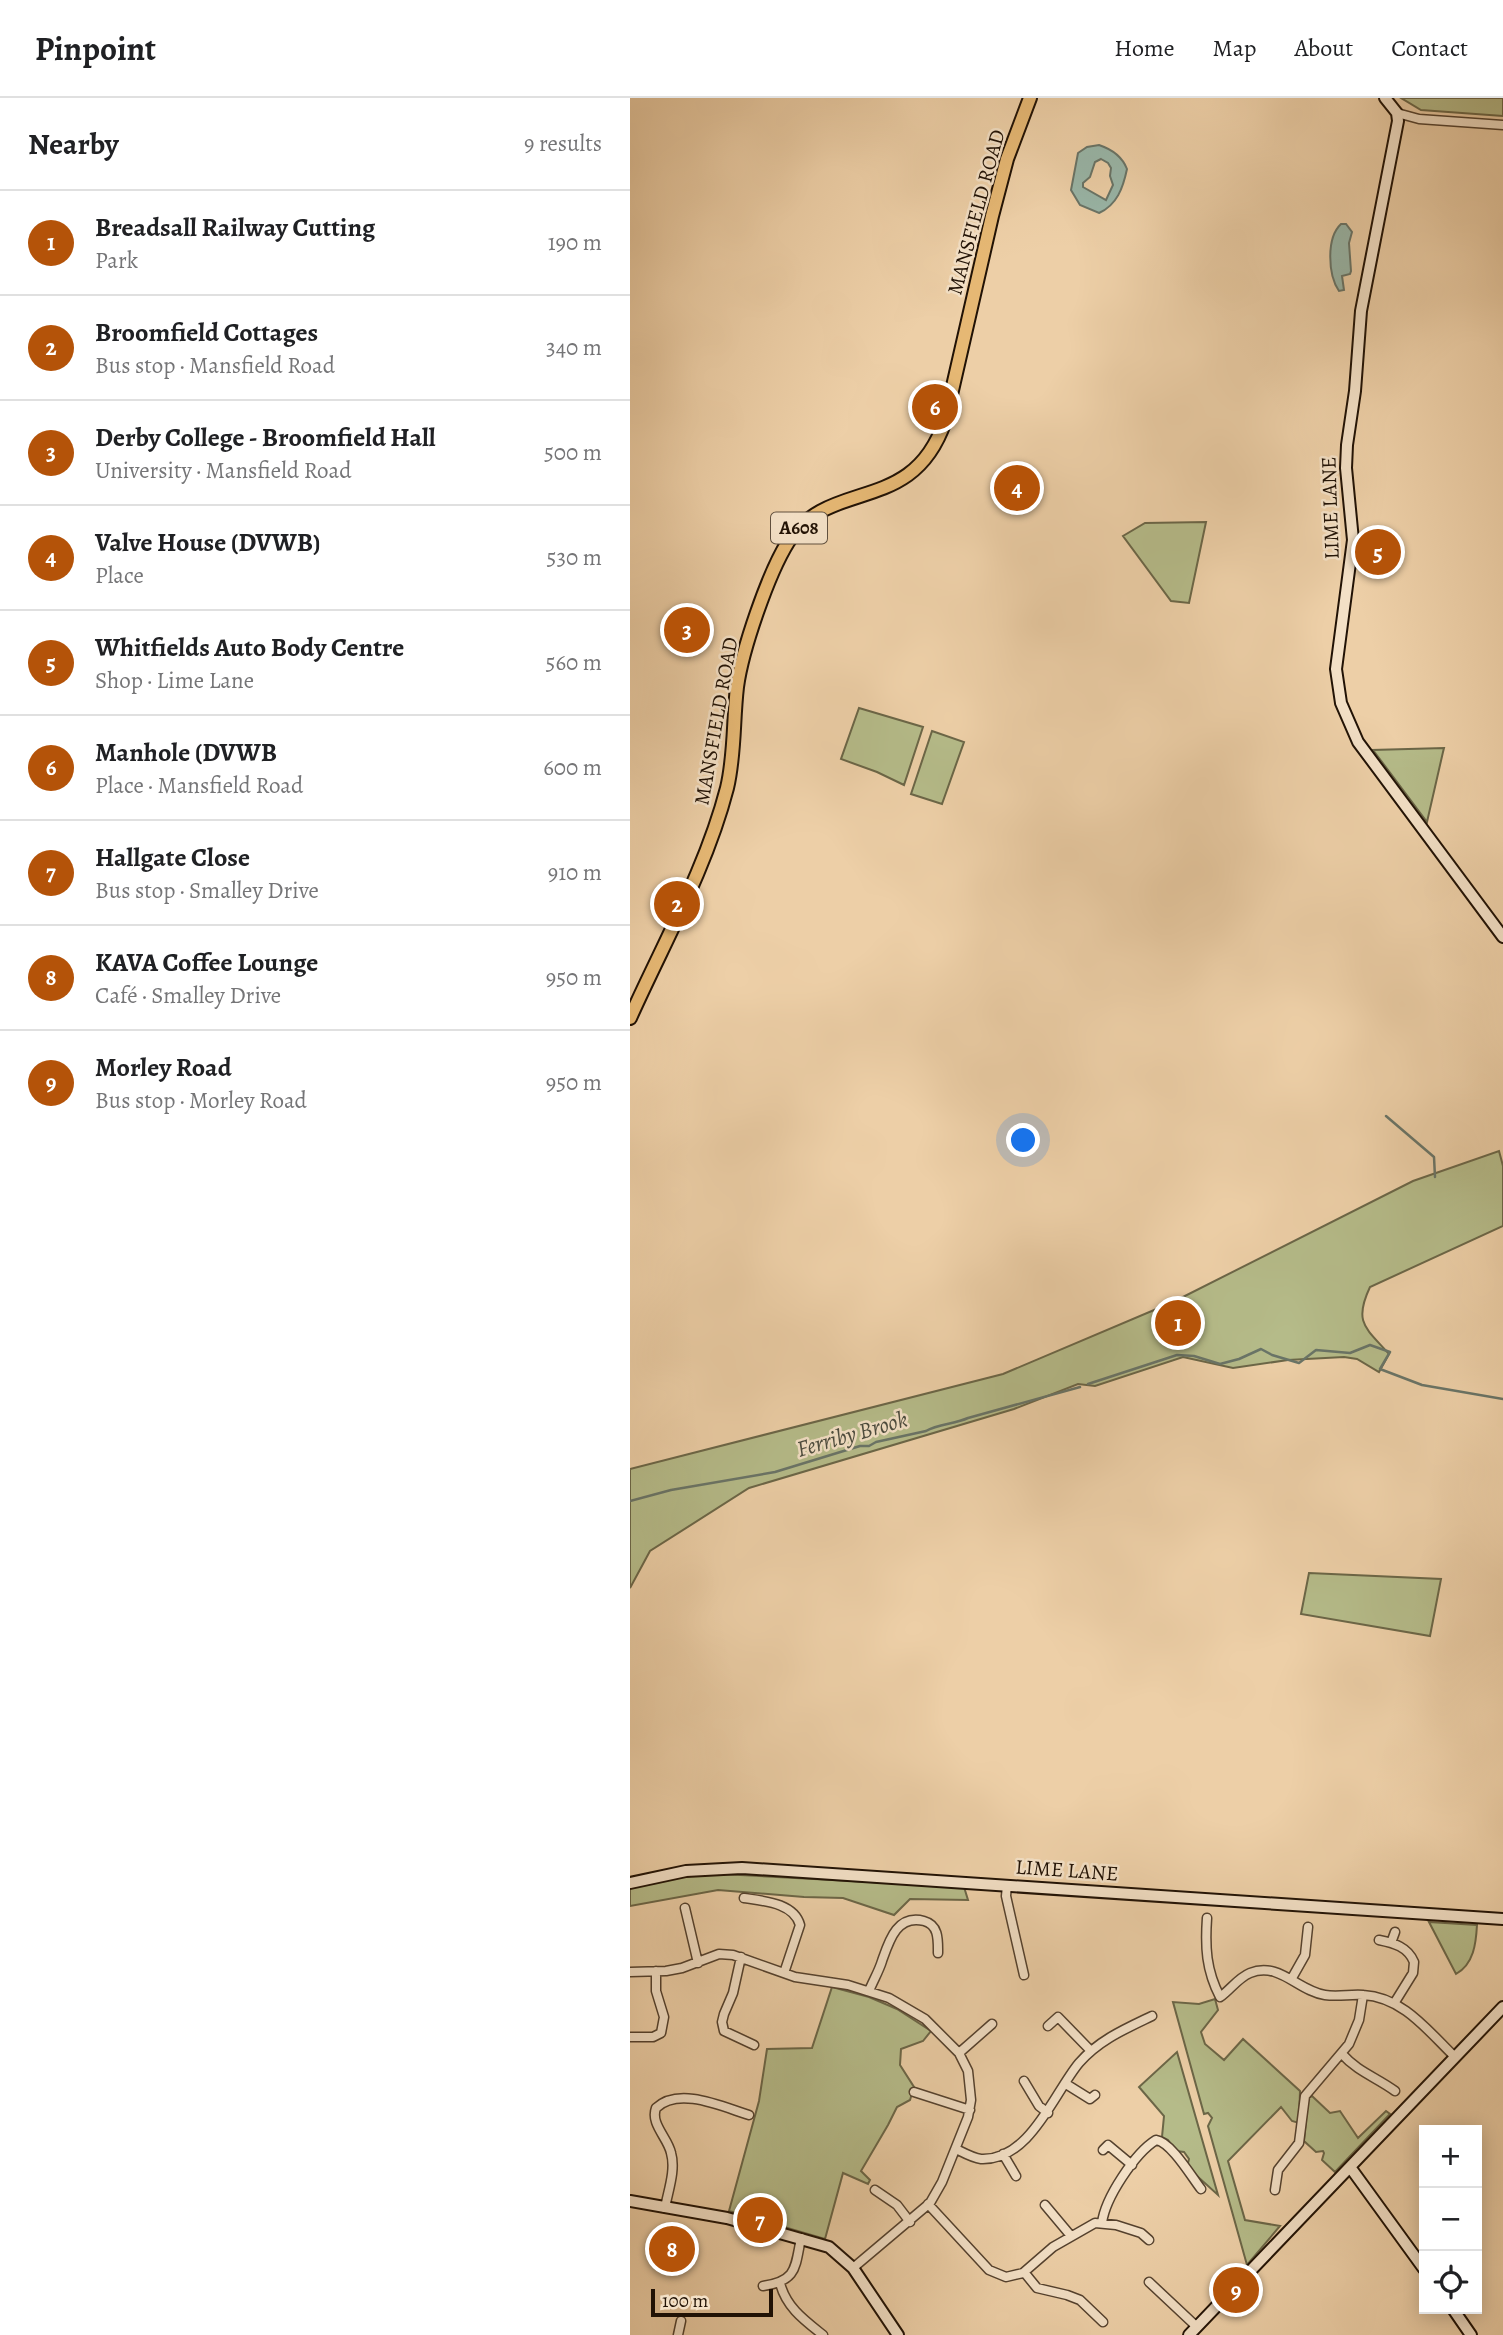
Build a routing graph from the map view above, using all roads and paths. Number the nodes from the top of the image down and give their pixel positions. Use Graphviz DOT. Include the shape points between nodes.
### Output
graph roads {
  1 [pos="1030,98"];
  2 [pos="1385,98"];
  3 [pos="1397,113"];
  4 [pos="1503,124"];
  5 [pos="1503,937"];
  6 [pos="630,1018"];
  7 [pos="630,1883"];
  8 [pos="1007,1885"];
  9 [pos="744,1898"];
  10 [pos="685,1908"];
  11 [pos="1207,1918"];
  12 [pos="1503,1919"];
  13 [pos="810,1921"];
  14 [pos="800,1925"];
  15 [pos="1308,1927"];
  16 [pos="1395,1932"];
  17 [pos="1295,1940"];
  18 [pos="1379,1940"];
  19 [pos="1307,1941"];
  20 [pos="1391,1943"];
  21 [pos="938,1953"];
  22 [pos="741,1957"];
  23 [pos="698,1962"];
  24 [pos="656,1971"];
  25 [pos="630,1972"];
  26 [pos="784,1973"];
  27 [pos="1024,1975"];
  28 [pos="1292,1979"];
  29 [pos="869,1991"];
  30 [pos="1363,1995"];
  31 [pos="1395,2002"];
  32 [pos="1503,2007"];
  33 [pos="1152,2016"];
  34 [pos="992,2024"];
  35 [pos="1048,2026"];
  36 [pos="630,2037"];
  37 [pos="754,2045"];
  38 [pos="1091,2051"];
  39 [pos="960,2053"];
  40 [pos="1342,2054"];
  41 [pos="1455,2057"];
  42 [pos="1024,2081"];
  43 [pos="1066,2084"];
  44 [pos="1395,2091"];
  45 [pos="914,2092"];
  46 [pos="1095,2095"];
  47 [pos="970,2110"];
  48 [pos="1048,2112"];
  49 [pos="749,2115"];
  50 [pos="956,2149"];
  51 [pos="1103,2150"];
  52 [pos="1003,2154"];
  53 [pos="1132,2165"];
  54 [pos="1350,2167"];
  55 [pos="1266,2172"];
  56 [pos="1276,2174"];
  57 [pos="1016,2176"];
  58 [pos="1201,2189"];
  59 [pos="875,2190"];
  60 [pos="1275,2190"];
  61 [pos="630,2201"];
  62 [pos="929,2204"];
  63 [pos="1045,2205"];
  64 [pos="665,2208"];
  65 [pos="910,2222"];
  66 [pos="1102,2223"];
  67 [pos="1071,2236"];
  68 [pos="802,2238"];
  69 [pos="1149,2240"];
  70 [pos="1419,2262"];
  71 [pos="853,2267"];
  72 [pos="1024,2272"];
  73 [pos="1149,2282"];
  74 [pos="780,2283"];
  75 [pos="763,2286"];
  76 [pos="1098,2300"];
  77 [pos="1090,2308"];
  78 [pos="1456,2314"];
  79 [pos="681,2321"];
  80 [pos="1102,2322"];
  81 [pos="1193,2331"];
  82 [pos="678,2335"];
  83 [pos="823,2335"];
  84 [pos="898,2335"];
  85 [pos="1471,2335"];
  1 -- 6 [label="main road, MANSFIELD ROAD / A608" via="1004,170 936,443 908,476 816,514 787,543 741,665 723,803 671,934"];
  2 -- 3 [label="street"];
  3 -- 4 [label="street" via="1419,119"];
  3 -- 5 [label="street, LIME LANE" via="1361,311 1346,468 1352,566 1337,650 1337,685 1345,717 1358,742"];
  7 -- 8 [label="street, LIME LANE" via="704,1869 742,1868"];
  8 -- 12 [label="street, LIME LANE"];
  8 -- 27 [label="street"];
  9 -- 14 [label="street" via="792,1911"];
  10 -- 23 [label="street"];
  11 -- 28 [label="street" via="1202,1935 1210,1976 1220,1997 1249,1973 1274,1971"];
  13 -- 14 [label="street"];
  14 -- 26 [label="street"];
  15 -- 19 [label="street"];
  16 -- 20 [label="street"];
  17 -- 19 [label="street"];
  18 -- 20 [label="street"];
  19 -- 28 [label="street"];
  20 -- 31 [label="street" via="1409,1952 1414,1962 1413,1973"];
  21 -- 29 [label="street" via="936,1931 929,1923 907,1921 892,1934"];
  22 -- 23 [label="street" via="727,1954"];
  22 -- 26 [label="street"];
  22 -- 37 [label="street" via="722,2022 724,2031"];
  23 -- 24 [label="street"];
  24 -- 25 [label="street"];
  24 -- 36 [label="street" via="664,2017 661,2034"];
  26 -- 29 [label="street"];
  28 -- 30 [label="street" via="1325,1995"];
  29 -- 39 [label="street" via="912,2010"];
  30 -- 31 [label="street"];
  30 -- 40 [label="street" via="1356,2032"];
  31 -- 41 [label="street"];
  32 -- 41 [label="street"];
  33 -- 38 [label="street" via="1109,2036"];
  34 -- 39 [label="street"];
  35 -- 38 [label="street" via="1058,2017"];
  38 -- 43 [label="street"];
  39 -- 47 [label="street" via="972,2088"];
  40 -- 44 [label="street" via="1359,2071"];
  40 -- 56 [label="street" via="1307,2090 1299,2143"];
  41 -- 54 [label="street"];
  42 -- 48 [label="street"];
  43 -- 46 [label="street" via="1090,2099"];
  43 -- 48 [label="street"];
  45 -- 47 [label="street"];
  47 -- 50 [label="street"];
  48 -- 52 [label="street" via="1031,2133"];
  49 -- 64 [label="street" via="695,2099 664,2101 656,2108 655,2120 673,2160"];
  50 -- 52 [label="street" via="979,2159"];
  50 -- 62 [label="street"];
  51 -- 53 [label="street" via="1108,2145"];
  52 -- 57 [label="street"];
  53 -- 58 [label="street" via="1148,2145 1163,2141"];
  53 -- 66 [label="street" via="1109,2201"];
  54 -- 70 [label="street"];
  54 -- 81 [label="street"];
  55 -- 56 [label="street"];
  56 -- 60 [label="street"];
  59 -- 65 [label="street"];
  61 -- 64 [label="street"];
  62 -- 65 [label="street"];
  62 -- 72 [label="street" via="989,2270 1006,2277"];
  63 -- 67 [label="street"];
  64 -- 68 [label="street" via="718,2216"];
  65 -- 71 [label="street"];
  66 -- 67 [label="street"];
  66 -- 69 [label="street" via="1141,2233"];
  67 -- 72 [label="street"];
  68 -- 71 [label="street" via="829,2248"];
  68 -- 74 [label="street" via="795,2269"];
  71 -- 84 [label="street"];
  72 -- 77 [label="street" via="1037,2288 1067,2295"];
  73 -- 81 [label="street"];
  74 -- 75 [label="street"];
  74 -- 83 [label="street" via="791,2307"];
  76 -- 77 [label="street"];
  77 -- 80 [label="street"];
  78 -- 85 [label="street"];
  79 -- 82 [label="street"];
}
